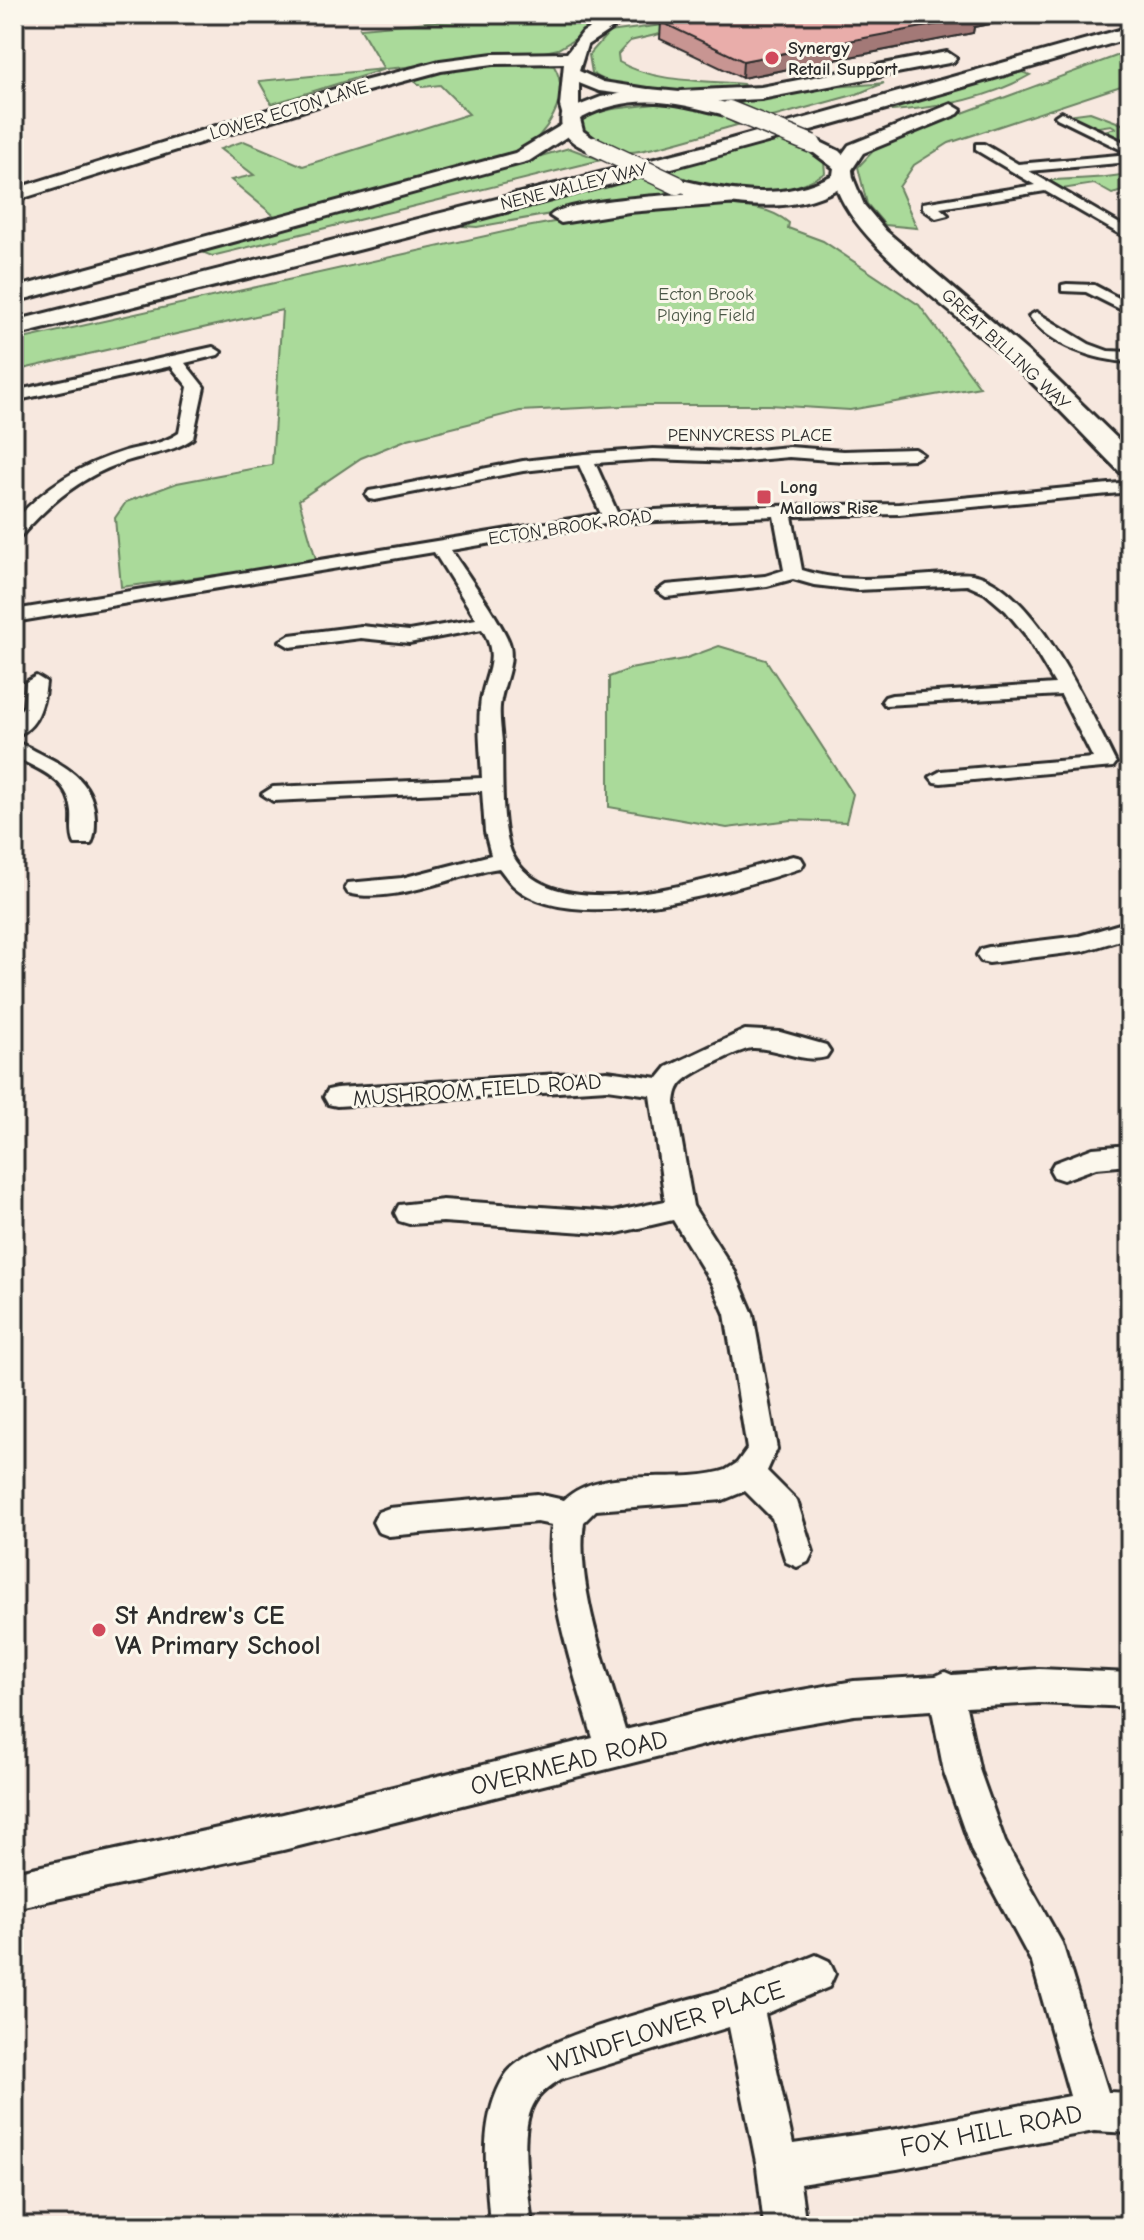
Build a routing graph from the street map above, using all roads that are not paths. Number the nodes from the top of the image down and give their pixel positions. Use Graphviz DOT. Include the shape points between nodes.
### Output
graph roads {
  1 [pos="627,14"];
  2 [pos="1121,18"];
  3 [pos="1130,32"];
  4 [pos="1130,44"];
  5 [pos="968,53"];
  6 [pos="571,66"];
  7 [pos="1011,88"];
  8 [pos="654,95"];
  9 [pos="681,97"];
  10 [pos="967,104"];
  11 [pos="1061,116"];
  12 [pos="570,121"];
  13 [pos="980,147"];
  14 [pos="1130,150"];
  15 [pos="1130,158"];
  16 [pos="1016,168"];
  17 [pos="843,172"];
  18 [pos="1046,187"];
  19 [pos="14,195"];
  20 [pos="730,198"];
  21 [pos="755,200"];
  22 [pos="814,215"];
  23 [pos="941,215"];
  24 [pos="841,223"];
  25 [pos="878,236"];
  26 [pos="1130,236"];
  27 [pos="1067,288"];
  28 [pos="14,295"];
  29 [pos="1130,310"];
  30 [pos="14,311"];
  31 [pos="1036,316"];
  32 [pos="14,330"];
  33 [pos="213,352"];
  34 [pos="1130,357"];
  35 [pos="175,361"];
  36 [pos="14,396"];
  37 [pos="915,454"];
  38 [pos="585,459"];
  39 [pos="1130,466"];
  40 [pos="1130,487"];
  41 [pos="375,495"];
  42 [pos="782,511"];
  43 [pos="611,518"];
  44 [pos="14,533"];
  45 [pos="440,547"];
  46 [pos="794,573"];
  47 [pos="666,591"];
  48 [pos="14,616"];
  49 [pos="489,622"];
  50 [pos="290,641"];
  51 [pos="36,682"];
  52 [pos="1067,689"];
  53 [pos="892,701"];
  54 [pos="14,730"];
  55 [pos="14,748"];
  56 [pos="941,777"];
  57 [pos="494,784"];
  58 [pos="273,794"];
  59 [pos="83,839"];
  60 [pos="504,860"];
  61 [pos="793,863"];
  62 [pos="356,888"];
  63 [pos="1130,929"];
  64 [pos="989,955"];
  65 [pos="817,1051"];
  66 [pos="664,1088"];
  67 [pos="337,1097"];
  68 [pos="1130,1155"];
  69 [pos="1063,1170"];
  70 [pos="680,1208"];
  71 [pos="409,1213"];
  72 [pos="749,1474"];
  73 [pos="569,1515"];
  74 [pos="389,1522"];
  75 [pos="797,1552"];
  76 [pos="945,1689"];
  77 [pos="1130,1690"];
  78 [pos="614,1751"];
  79 [pos="14,1890"];
  80 [pos="816,1974"];
  81 [pos="744,2003"];
  82 [pos="1112,2112"];
  83 [pos="777,2167"];
  84 [pos="511,2226"];
  85 [pos="785,2226"];
  1 -- 6 [label="street" via="580,42"];
  2 -- 30 [label="highway, NENE VALLEY WAY" via="690,143"];
  3 -- 32 [label="highway, NENE VALLEY WAY" via="687,157"];
  4 -- 7 [label="highway"];
  5 -- 9 [label="highway" via="761,93"];
  6 -- 8 [label="street" via="599,86"];
  6 -- 12 [label="street"];
  6 -- 19 [label="street, LOWER ECTON LANE" via="493,59 440,66"];
  8 -- 9 [label="main road"];
  8 -- 12 [label="main road" via="609,100"];
  9 -- 17 [label="main road, bridge" via="710,102 812,144 832,155"];
  10 -- 17 [label="highway" via="856,149"];
  11 -- 14 [label="street"];
  12 -- 20 [label="main road, bridge" via="576,138 677,185"];
  12 -- 28 [label="highway" via="522,157"];
  13 -- 16 [label="street"];
  15 -- 16 [label="street"];
  16 -- 18 [label="street"];
  17 -- 21 [label="main road" via="823,190"];
  17 -- 25 [label="main road, GREAT BILLING WAY" via="854,206"];
  18 -- 23 [label="street" via="928,206"];
  18 -- 26 [label="street"];
  20 -- 21 [label="main road"];
  20 -- 32 [label="highway" via="629,205 532,222"];
  21 -- 22 [label="main road"];
  24 -- 25 [label="main road, GREAT BILLING WAY"];
  25 -- 39 [label="main road, GREAT BILLING WAY" via="1018,356"];
  27 -- 29 [label="street" via="1089,288"];
  31 -- 34 [label="street" via="1088,349"];
  33 -- 35 [label="street"];
  35 -- 36 [label="street"];
  35 -- 44 [label="street" via="196,387 187,435 76,476 45,498"];
  37 -- 38 [label="street, PENNYCRESS PLACE"];
  38 -- 41 [label="street, PENNYCRESS PLACE"];
  38 -- 43 [label="street"];
  40 -- 42 [label="street, ECTON BROOK ROAD" via="934,506"];
  42 -- 43 [label="street, ECTON BROOK ROAD"];
  42 -- 46 [label="street"];
  43 -- 45 [label="street, ECTON BROOK ROAD"];
  45 -- 48 [label="street, ECTON BROOK ROAD"];
  45 -- 49 [label="street"];
  46 -- 47 [label="street" via="767,581"];
  46 -- 52 [label="street" via="825,583 984,583 1046,647"];
  49 -- 50 [label="street" via="409,637 361,632"];
  49 -- 57 [label="street" via="504,659 490,703"];
  51 -- 54 [label="street" via="34,707"];
  52 -- 53 [label="street"];
  52 -- 56 [label="street" via="1106,763"];
  55 -- 59 [label="street" via="68,776 79,790 85,808"];
  57 -- 58 [label="street"];
  57 -- 60 [label="street"];
  60 -- 61 [label="street" via="523,882 555,896 632,901 708,889"];
  60 -- 62 [label="street" via="403,885"];
  63 -- 64 [label="street" via="1084,943"];
  65 -- 66 [label="street" via="745,1039 676,1073"];
  66 -- 67 [label="street, MUSHROOM FIELD ROAD" via="607,1080"];
  66 -- 70 [label="street"];
  68 -- 69 [label="street" via="1093,1158"];
  70 -- 71 [label="street" via="613,1223"];
  70 -- 72 [label="street" via="725,1280 739,1314 761,1435 757,1462"];
  72 -- 73 [label="street" via="723,1486 595,1496"];
  72 -- 75 [label="street" via="786,1511"];
  73 -- 74 [label="street" via="537,1508"];
  73 -- 78 [label="street" via="566,1550 577,1613"];
  76 -- 77 [label="street, OVERMEAD ROAD"];
  76 -- 78 [label="street, OVERMEAD ROAD" via="770,1713"];
  76 -- 82 [label="street, FOX HILL ROAD" via="962,1772 986,1838 1049,1956"];
  78 -- 79 [label="street, OVERMEAD ROAD" via="283,1832"];
  80 -- 81 [label="street, WINDFLOWER PLACE"];
  81 -- 83 [label="street"];
  81 -- 84 [label="street, WINDFLOWER PLACE" via="552,2062 526,2077 510,2108 508,2127"];
  82 -- 83 [label="street, FOX HILL ROAD"];
  83 -- 85 [label="street"];
}
